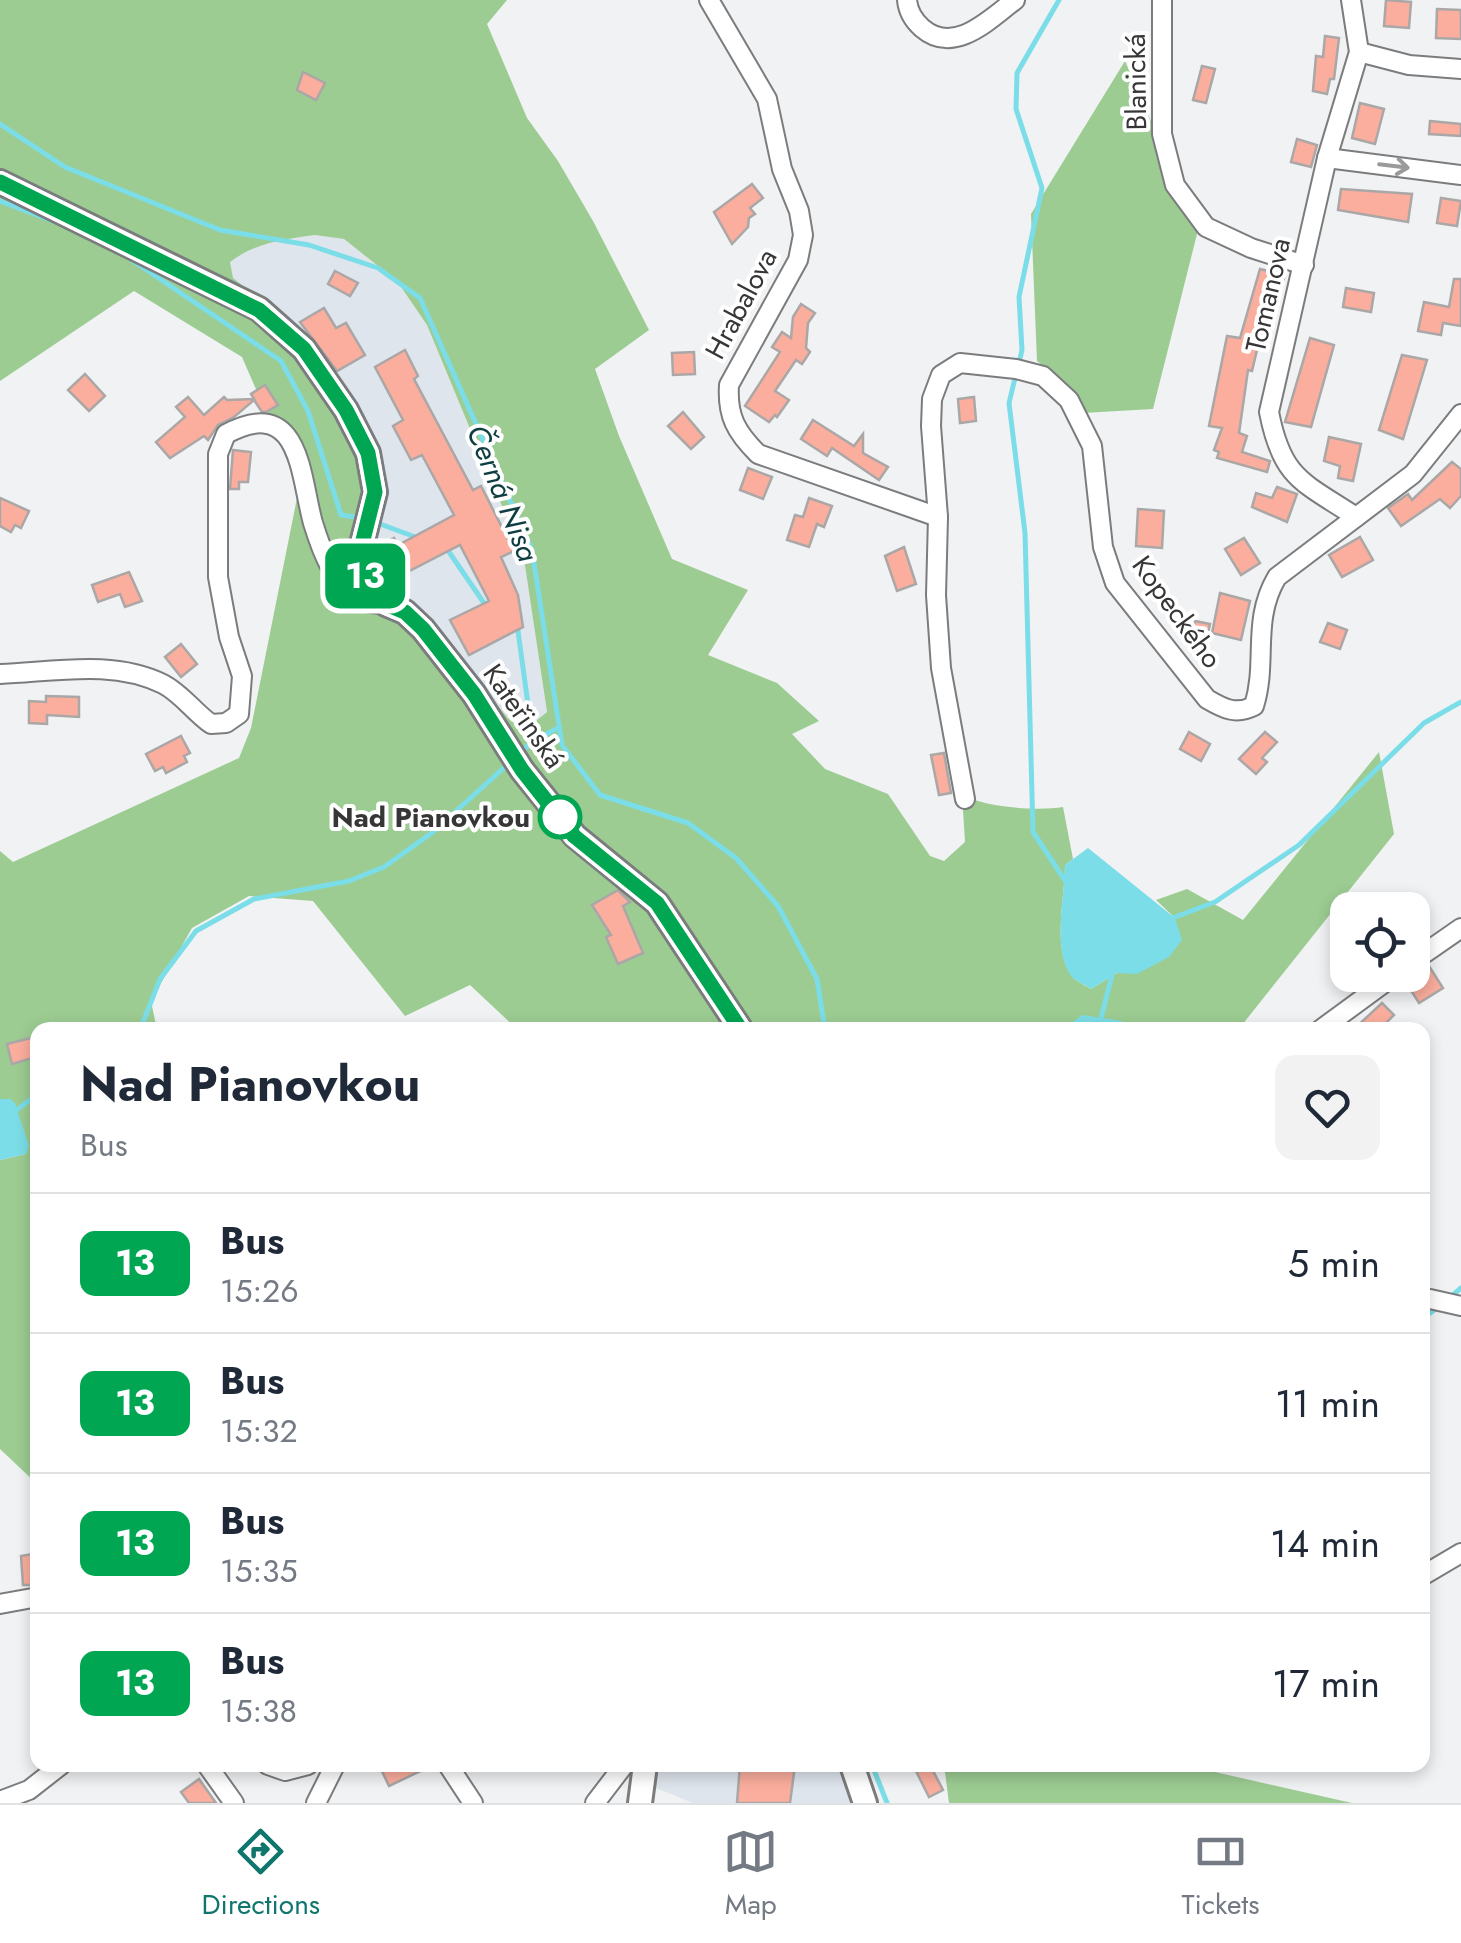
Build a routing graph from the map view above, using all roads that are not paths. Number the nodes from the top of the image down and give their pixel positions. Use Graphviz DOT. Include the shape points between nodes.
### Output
graph roads {
  1 [pos="709,0"];
  2 [pos="907,0"];
  3 [pos="1015,0"];
  4 [pos="1162,0"];
  5 [pos="1351,0"];
  6 [pos="1359,52"];
  7 [pos="1461,69"];
  8 [pos="1328,158"];
  9 [pos="1461,175"];
  10 [pos="0,182"];
  11 [pos="1304,265"];
  12 [pos="1461,414"];
  13 [pos="938,517"];
  14 [pos="1356,517"];
  15 [pos="386,604"];
  16 [pos="0,674"];
  17 [pos="965,799"];
  18 [pos="1461,928"];
  19 [pos="1430,950"];
  20 [pos="1372,992"];
  21 [pos="736,1022"];
  22 [pos="1331,1022"];
  23 [pos="1430,1299"];
  24 [pos="1461,1306"];
  25 [pos="1461,1552"];
  26 [pos="1430,1571"];
  27 [pos="30,1598"];
  28 [pos="0,1604"];
  29 [pos="52,1772"];
  30 [pos="212,1772"];
  31 [pos="332,1772"];
  32 [pos="453,1772"];
  33 [pos="619,1772"];
  34 [pos="645,1772"];
  35 [pos="854,1772"];
  36 [pos="0,1801"];
  37 [pos="234,1803"];
  38 [pos="316,1803"];
  39 [pos="473,1803"];
  40 [pos="595,1803"];
  41 [pos="640,1803"];
  42 [pos="865,1803"];
  1 -- 13 [label="street, Hrabalova" via="767,99 803,235 798,260 730,385 736,432 758,454"];
  2 -- 3 [label="street" via="922,28 954,38"];
  4 -- 11 [label="street, Blanická" via="1162,134 1175,185 1206,227"];
  5 -- 6 [label="street"];
  6 -- 7 [label="street"];
  6 -- 8 [label="street, Tomanova"];
  8 -- 9 [label="street, one-way"];
  8 -- 11 [label="street, Tomanova"];
  10 -- 15 [label="street, Kateřinská" via="259,310 304,349 368,453 375,492 361,548 363,570"];
  11 -- 14 [label="street, Tomanova" via="1270,412 1275,444 1290,472"];
  12 -- 14 [label="street, Kopeckého" via="1413,474"];
  13 -- 14 [label="street, Kopeckého" via="931,426 942,375 960,363 1043,376 1069,400 1092,446 1103,547 1115,584 1207,699 1243,712 1254,706 1260,685 1260,624 1268,594 1278,577"];
  13 -- 17 [label="street, Kopeckého" via="940,668"];
  15 -- 16 [label="street" via="363,602 342,583 312,520 297,448 256,422 226,434 218,454 218,578 242,676 239,714 211,724 167,686 94,668"];
  15 -- 21 [label="street, Kateřinská" via="423,629 574,836 657,903"];
  18 -- 19 [label="street"];
  20 -- 22 [label="street"];
  23 -- 24 [label="street"];
  25 -- 26 [label="street"];
  27 -- 28 [label="street"];
  29 -- 36 [label="street"];
  30 -- 37 [label="street"];
  31 -- 38 [label="street"];
  32 -- 39 [label="street"];
  33 -- 40 [label="street"];
  34 -- 41 [label="street"];
  35 -- 42 [label="street"];
}
